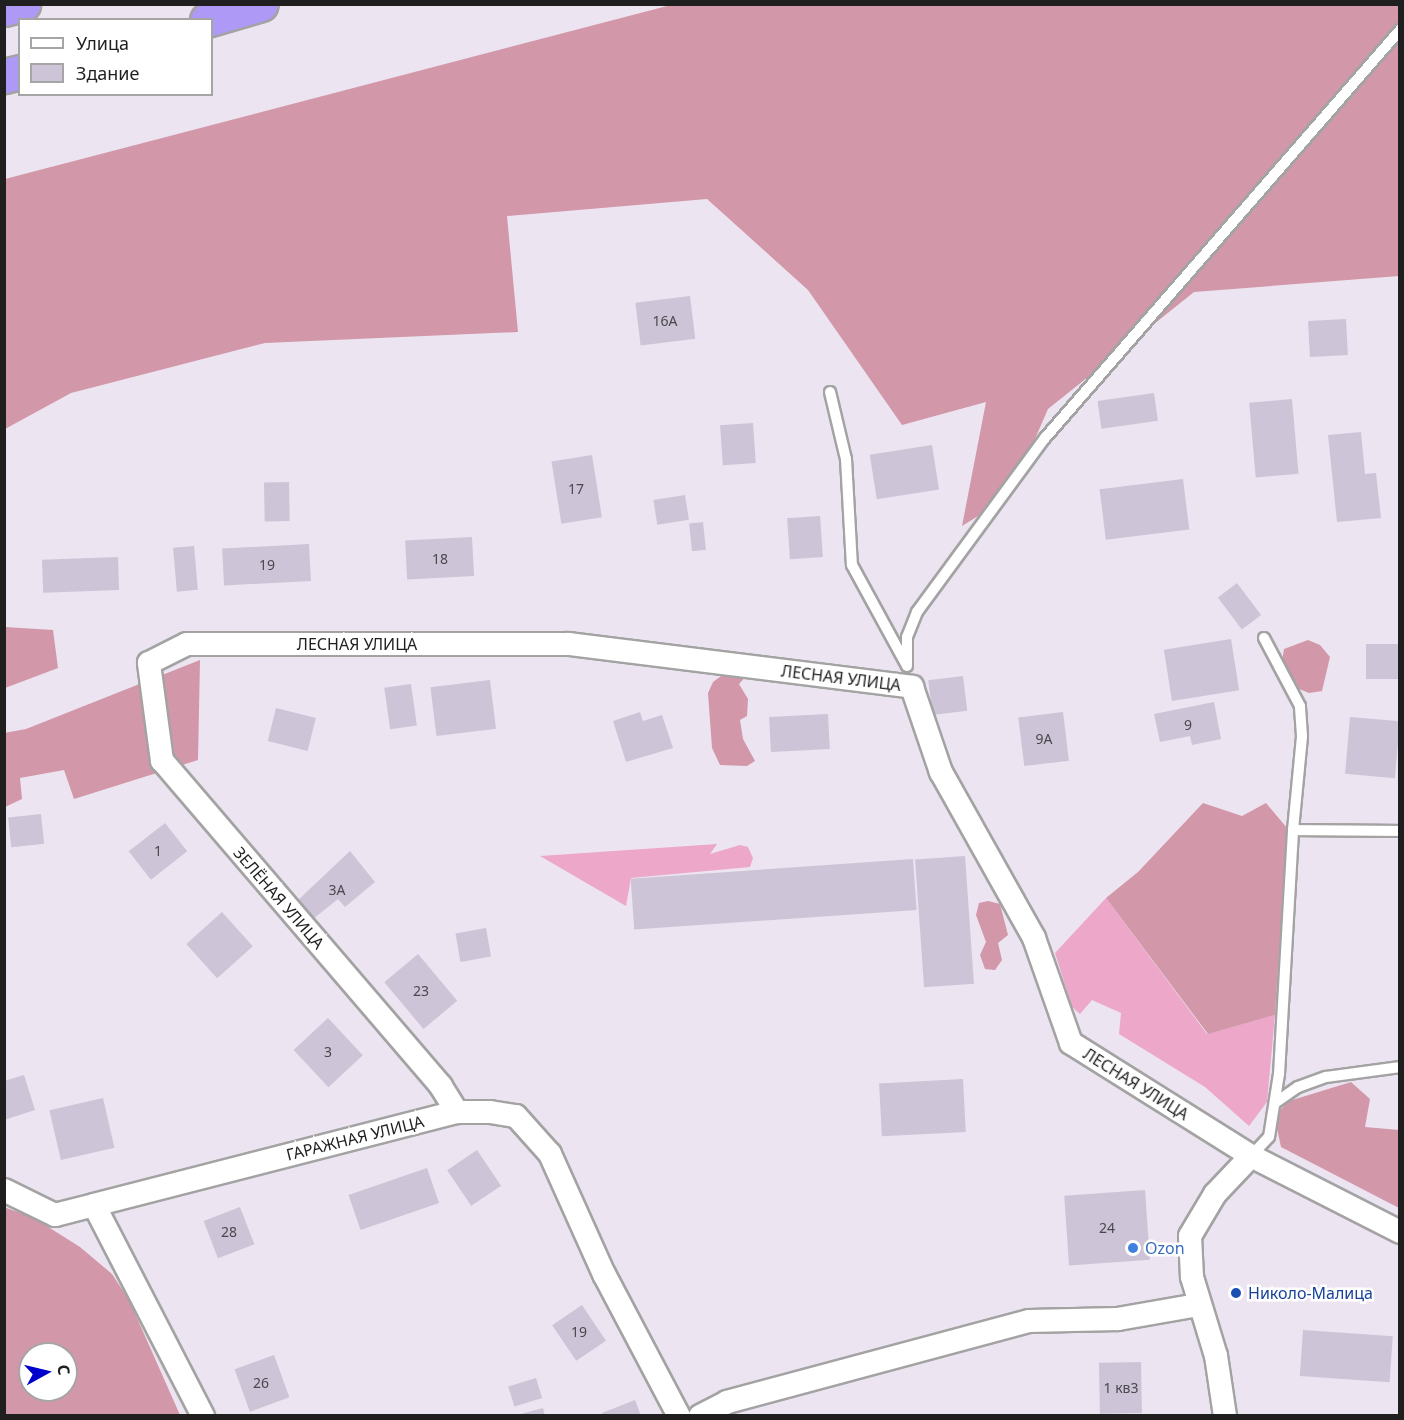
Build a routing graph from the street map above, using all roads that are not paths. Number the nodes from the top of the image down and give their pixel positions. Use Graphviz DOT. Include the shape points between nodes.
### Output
graph roads {
  1 [pos="22,4"];
  2 [pos="261,4"];
  3 [pos="4,9"];
  4 [pos="213,18"];
  5 [pos="1400,30"];
  6 [pos="830,392"];
  7 [pos="1264,638"];
  8 [pos="149,663"];
  9 [pos="910,676"];
  10 [pos="1293,830"];
  11 [pos="1400,831"];
  12 [pos="1400,1067"];
  13 [pos="1275,1103"];
  14 [pos="457,1112"];
  15 [pos="1251,1156"];
  16 [pos="4,1190"];
  17 [pos="94,1205"];
  18 [pos="1400,1232"];
  19 [pos="1198,1305"];
  20 [pos="203,1416"];
  21 [pos="679,1416"];
  22 [pos="700,1416"];
  23 [pos="1225,1416"];
  1 -- 3 [label="highway"];
  2 -- 4 [label="highway"];
  5 -- 9 [label="lane" via="1045,438 917,612 907,637"];
  6 -- 9 [label="lane" via="846,459 852,565"];
  7 -- 10 [label="lane" via="1300,706 1302,736"];
  8 -- 9 [label="street, ЛЕСНАЯ УЛИЦА" via="187,644 568,644"];
  8 -- 14 [label="street, ЗЕЛЁНАЯ УЛИЦА" via="162,761 441,1086"];
  9 -- 15 [label="street, ЛЕСНАЯ УЛИЦА" via="941,772 1034,938 1071,1043"];
  10 -- 11 [label="lane"];
  10 -- 13 [label="lane"];
  12 -- 13 [label="lane" via="1326,1077 1298,1087"];
  13 -- 15 [label="lane" via="1269,1137"];
  14 -- 17 [label="street, ГАРАЖНАЯ УЛИЦА"];
  14 -- 21 [label="street, ГАРАЖНАЯ УЛИЦА" via="516,1116 550,1154 604,1274"];
  15 -- 18 [label="street, ЛЕСНАЯ УЛИЦА"];
  15 -- 19 [label="street" via="1215,1194 1190,1236"];
  16 -- 17 [label="street" via="54,1215"];
  17 -- 20 [label="street"];
  19 -- 22 [label="street" via="1118,1319 1029,1321 727,1402"];
  19 -- 23 [label="street" via="1216,1356"];
}
